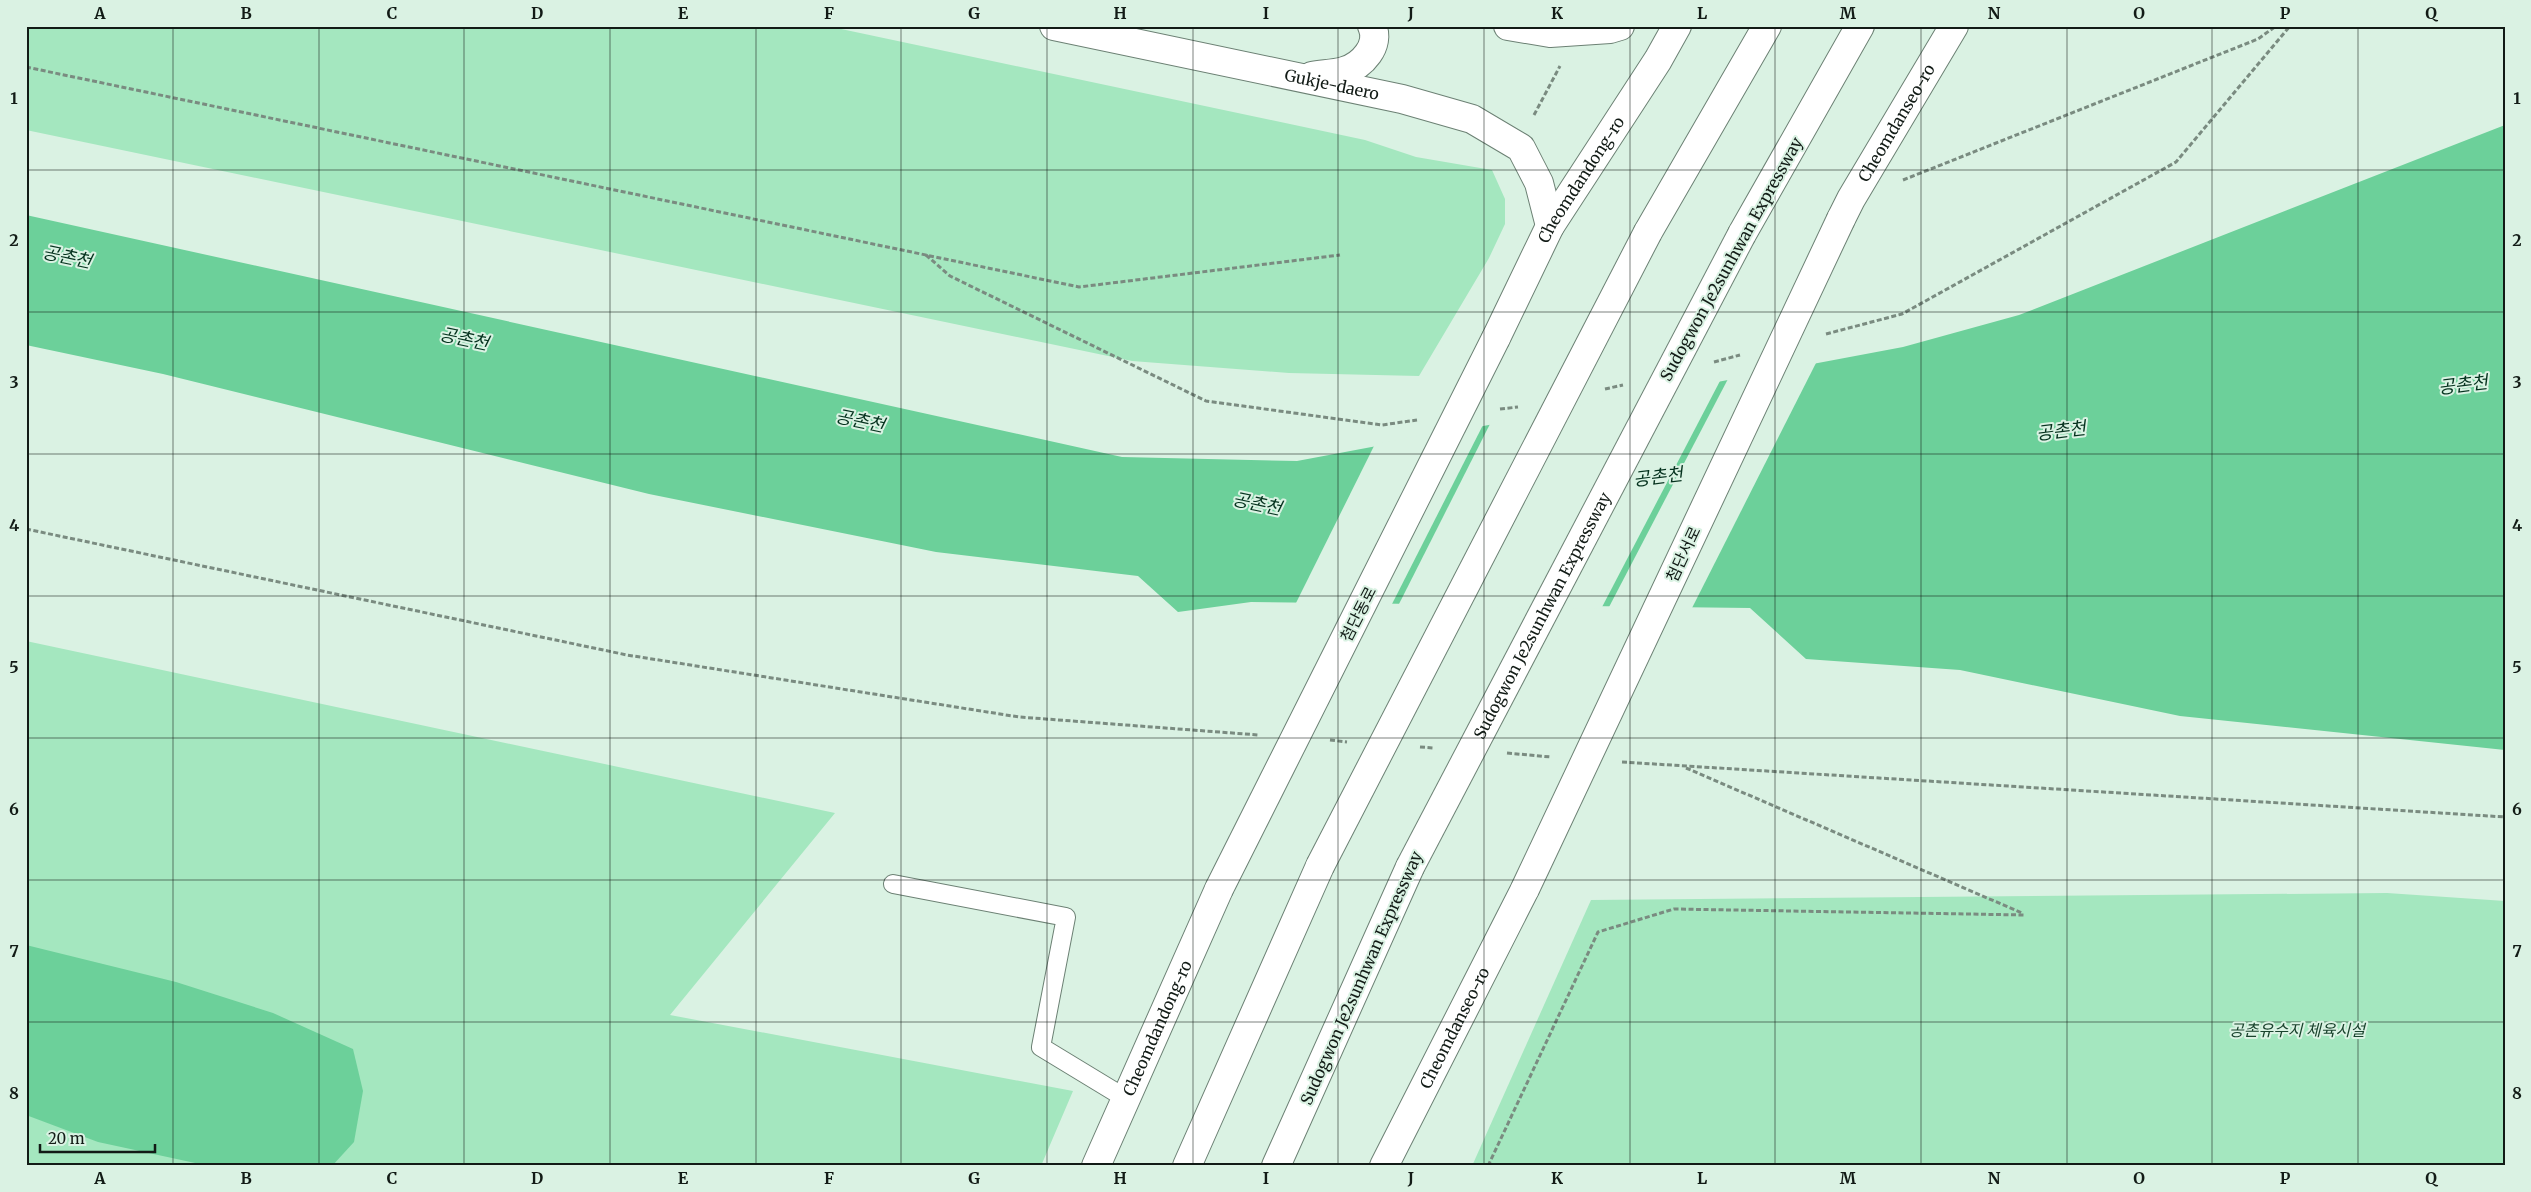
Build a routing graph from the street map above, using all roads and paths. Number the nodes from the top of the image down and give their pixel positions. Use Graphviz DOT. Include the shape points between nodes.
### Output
graph roads {
  1 [pos="1054,26"];
  2 [pos="1372,26"];
  3 [pos="1508,26"];
  4 [pos="1620,26"];
  5 [pos="1677,26"];
  6 [pos="1767,26"];
  7 [pos="1860,26"];
  8 [pos="1954,26"];
  9 [pos="2276,26"];
  10 [pos="1562,63"];
  11 [pos="26,67"];
  12 [pos="1298,78"];
  13 [pos="1529,123"];
  14 [pos="1846,209"];
  15 [pos="1550,226"];
  16 [pos="926,255"];
  17 [pos="1340,255"];
  18 [pos="950,276"];
  19 [pos="1496,338"];
  20 [pos="26,528"];
  21 [pos="1266,736"];
  22 [pos="1326,740"];
  23 [pos="1356,742"];
  24 [pos="1415,747"];
  25 [pos="1435,748"];
  26 [pos="1504,753"];
  27 [pos="1554,757"];
  28 [pos="1613,761"];
  29 [pos="1682,766"];
  30 [pos="2505,817"];
  31 [pos="893,884"];
  32 [pos="1219,889"];
  33 [pos="1525,889"];
  34 [pos="1125,1098"];
  35 [pos="1096,1166"];
  36 [pos="1187,1166"];
  37 [pos="1276,1166"];
  38 [pos="1384,1166"];
  39 [pos="1488,1166"];
  1 -- 12 [label="main road, Gukje-daero"];
  2 -- 12 [label="main road" via="1373,47 1367,56 1345,71"];
  3 -- 4 [label="main road" via="1550,33"];
  5 -- 15 [label="main road, Cheomdandong-ro"];
  6 -- 36 [label="main road, bridge" via="1648,232 1320,866"];
  7 -- 37 [label="main road, Sudogwon Je2sunhwan Expressway, bridge" via="1742,234 1410,867"];
  8 -- 14 [label="main road, Cheomdanseo-ro"];
  9 -- 14 [label="path" via="2258,39 1938,167"];
  10 -- 13 [label="path"];
  11 -- 16 [label="path"];
  12 -- 15 [label="main road, Gukje-daero" via="1402,99 1472,119 1521,148 1539,183"];
  14 -- 33 [label="main road, 첨단서로, bridge"];
  15 -- 19 [label="main road, Cheomdandong-ro"];
  16 -- 17 [label="path" via="1079,287"];
  16 -- 18 [label="path"];
  19 -- 32 [label="main road, 첨단동로, bridge"];
  20 -- 21 [label="path" via="627,655 1019,717"];
  22 -- 23 [label="path"];
  24 -- 25 [label="path"];
  26 -- 27 [label="path"];
  28 -- 29 [label="path"];
  29 -- 30 [label="path"];
  29 -- 39 [label="path" via="2025,915 1674,910 1598,932"];
  31 -- 34 [label="lane" via="1066,917 1041,1047"];
  32 -- 34 [label="main road, Cheomdandong-ro"];
  33 -- 38 [label="main road, Cheomdanseo-ro"];
  34 -- 35 [label="main road, Cheomdandong-ro"];
}
